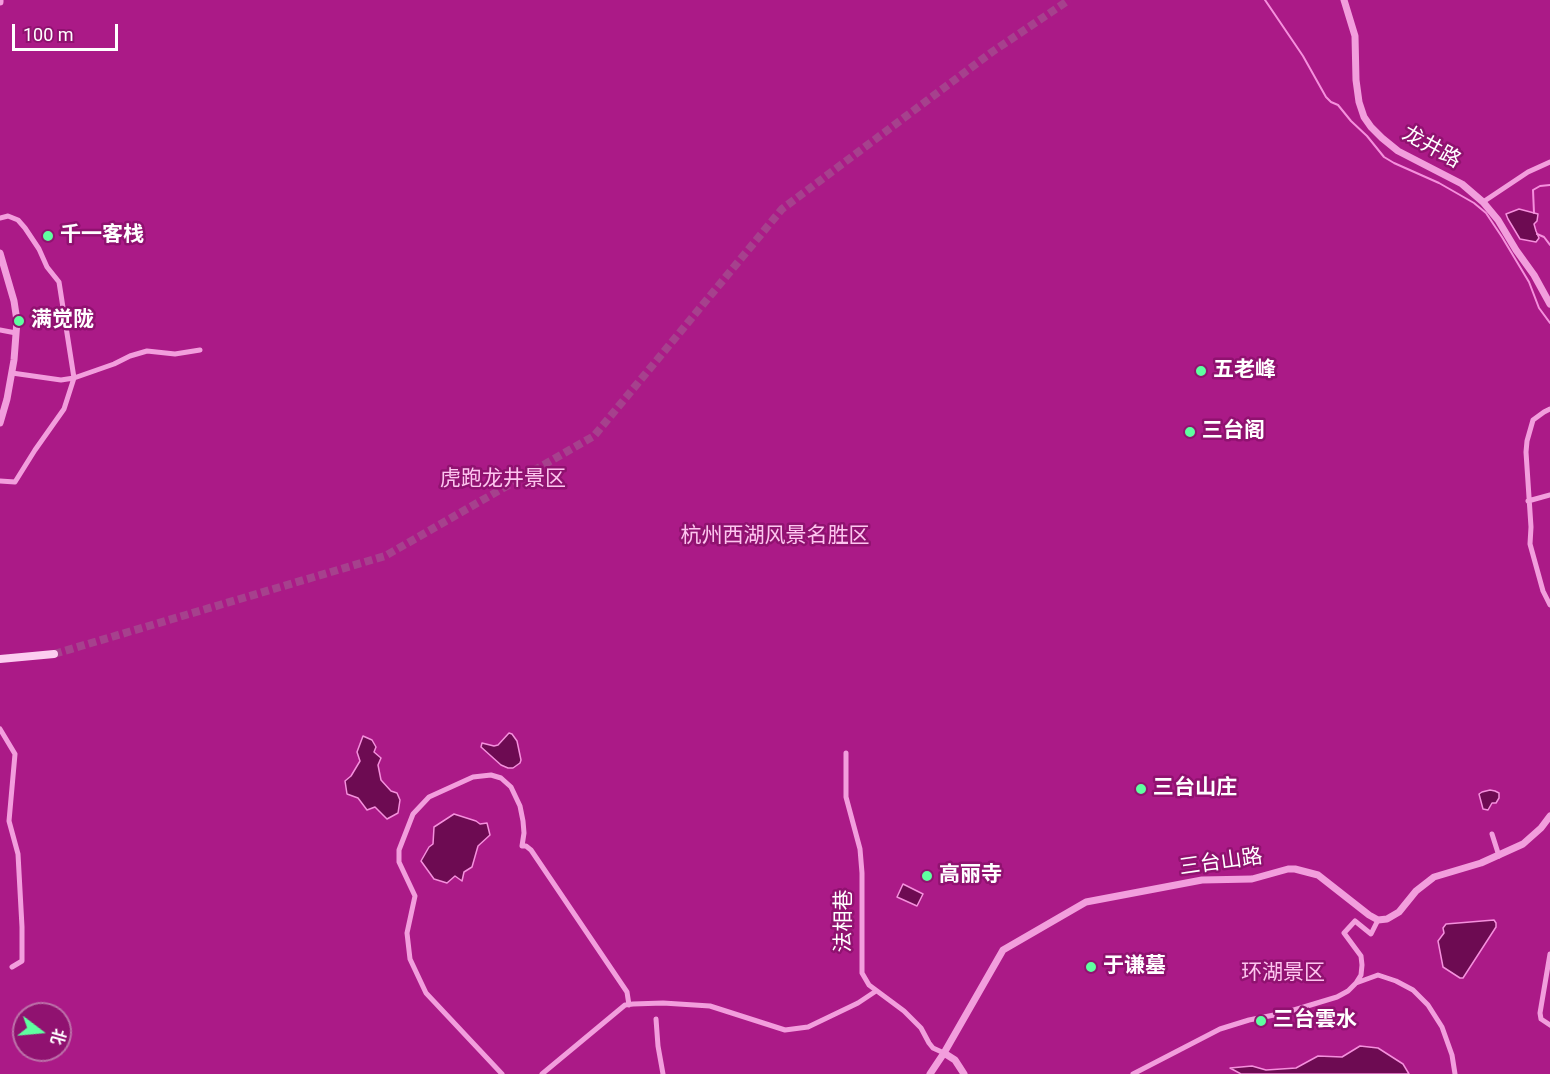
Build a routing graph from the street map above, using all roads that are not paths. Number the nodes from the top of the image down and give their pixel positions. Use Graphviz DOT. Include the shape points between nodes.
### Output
graph roads {
  1 [pos="1344,0"];
  2 [pos="1550,162"];
  3 [pos="1483,202"];
  4 [pos="0,218"];
  5 [pos="0,253"];
  6 [pos="1550,304"];
  7 [pos="0,330"];
  8 [pos="16,333"];
  9 [pos="200,350"];
  10 [pos="12,373"];
  11 [pos="74,378"];
  12 [pos="1550,409"];
  13 [pos="0,423"];
  14 [pos="0,482"];
  15 [pos="1550,495"];
  16 [pos="1528,501"];
  17 [pos="1550,605"];
  18 [pos="54,654"];
  19 [pos="0,659"];
  20 [pos="0,729"];
  21 [pos="846,753"];
  22 [pos="1550,816"];
  23 [pos="1492,834"];
  24 [pos="1499,856"];
  25 [pos="1378,920"];
  26 [pos="1550,954"];
  27 [pos="12,967"];
  28 [pos="1356,983"];
  29 [pos="876,991"];
  30 [pos="629,1005"];
  31 [pos="656,1019"];
  32 [pos="1550,1025"];
  33 [pos="944,1053"];
  34 [pos="502,1074"];
  35 [pos="542,1074"];
  36 [pos="663,1074"];
  37 [pos="930,1074"];
  38 [pos="964,1074"];
  39 [pos="1133,1074"];
  40 [pos="1455,1074"];
  1 -- 3 [label="street, 龙井路" via="1355,36 1356,80 1364,117 1398,151 1462,184"];
  2 -- 3 [label="street"];
  3 -- 6 [label="street, 龙井路"];
  4 -- 11 [label="street" via="9,216 26,228 59,282"];
  5 -- 8 [label="street" via="14,301"];
  7 -- 8 [label="street"];
  8 -- 10 [label="street"];
  9 -- 11 [label="street" via="175,354 147,351"];
  10 -- 11 [label="street" via="61,380"];
  10 -- 13 [label="street"];
  11 -- 14 [label="street" via="64,409 15,482"];
  12 -- 16 [label="street" via="1533,420 1527,441"];
  15 -- 16 [label="street"];
  16 -- 17 [label="street" via="1530,544"];
  18 -- 19 [label="main road"];
  20 -- 27 [label="street" via="15,754 9,821 18,854 22,961"];
  21 -- 29 [label="street, 法相巷" via="846,797 862,873 862,973"];
  22 -- 24 [label="street" via="1531,838"];
  23 -- 24 [label="street"];
  24 -- 25 [label="street" via="1434,876 1399,912"];
  25 -- 28 [label="street" via="1371,934 1355,921 1344,933 1361,956 1361,975"];
  25 -- 33 [label="street, 三台山路" via="1318,875 1295,869 1252,879 1202,880 1086,902 1003,950"];
  26 -- 32 [label="street" via="1540,1013 1541,1019"];
  28 -- 39 [label="street" via="1337,997 1220,1029"];
  28 -- 40 [label="street" via="1378,975 1413,990 1442,1027"];
  29 -- 30 [label="street" via="808,1028 785,1030 710,1006"];
  29 -- 33 [label="street, 法相巷" via="904,1011 928,1043"];
  30 -- 34 [label="street" via="627,992 531,850 522,846 520,806 511,787 491,775 473,777 429,797 413,814 399,850 399,862 415,896 407,933 410,959 426,993"];
  30 -- 35 [label="street"];
  31 -- 36 [label="street"];
  33 -- 37 [label="street, 三台山路"];
  33 -- 38 [label="street" via="955,1060"];
}
